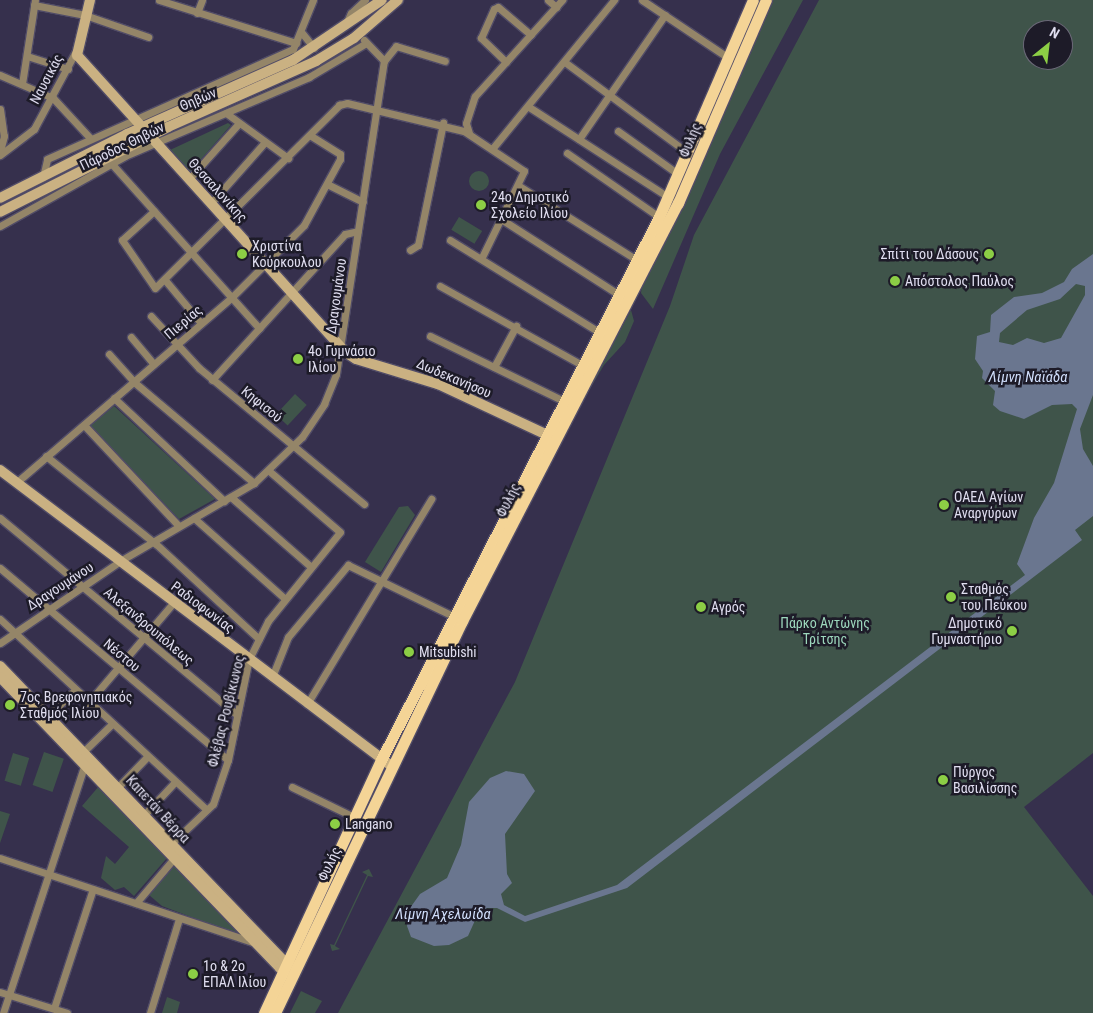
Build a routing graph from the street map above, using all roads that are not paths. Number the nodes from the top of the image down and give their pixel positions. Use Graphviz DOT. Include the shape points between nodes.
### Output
graph roads {
  1 [pos="90,0"];
  2 [pos="159,0"];
  3 [pos="202,0"];
  4 [pos="313,0"];
  5 [pos="365,0"];
  6 [pos="382,0"];
  7 [pos="398,0"];
  8 [pos="548,0"];
  9 [pos="562,0"];
  10 [pos="614,0"];
  11 [pos="642,0"];
  12 [pos="766,0"];
  13 [pos="751,1"];
  14 [pos="35,3"];
  15 [pos="556,7"];
  16 [pos="198,13"];
  17 [pos="85,15"];
  18 [pos="665,15"];
  19 [pos="346,28"];
  20 [pos="302,34"];
  21 [pos="359,34"];
  22 [pos="530,35"];
  23 [pos="148,37"];
  24 [pos="366,43"];
  25 [pos="294,46"];
  26 [pos="314,48"];
  27 [pos="76,51"];
  28 [pos="27,56"];
  29 [pos="727,57"];
  30 [pos="384,61"];
  31 [pos="445,61"];
  32 [pos="506,62"];
  33 [pos="566,63"];
  34 [pos="68,69"];
  35 [pos="0,75"];
  36 [pos="22,84"];
  37 [pos="609,95"];
  38 [pos="53,98"];
  39 [pos="529,107"];
  40 [pos="377,109"];
  41 [pos="226,113"];
  42 [pos="0,114"];
  43 [pos="135,119"];
  44 [pos="239,123"];
  45 [pos="447,124"];
  46 [pos="143,127"];
  47 [pos="618,131"];
  48 [pos="466,132"];
  49 [pos="311,136"];
  50 [pos="90,138"];
  51 [pos="579,138"];
  52 [pos="153,139"];
  53 [pos="265,142"];
  54 [pos="492,149"];
  55 [pos="0,153"];
  56 [pos="567,153"];
  57 [pos="688,153"];
  58 [pos="288,158"];
  59 [pos="111,163"];
  60 [pos="678,174"];
  61 [pos="43,177"];
  62 [pos="189,179"];
  63 [pos="327,184"];
  64 [pos="519,186"];
  65 [pos="668,197"];
  66 [pos="0,198"];
  67 [pos="363,202"];
  68 [pos="211,203"];
  69 [pos="154,211"];
  70 [pos="0,212"];
  71 [pos="659,217"];
  72 [pos="501,219"];
  73 [pos="227,221"];
  74 [pos="0,226"];
  75 [pos="358,230"];
  76 [pos="450,240"];
  77 [pos="410,250"];
  78 [pos="193,254"];
  79 [pos="482,258"];
  80 [pos="637,260"];
  81 [pos="267,263"];
  82 [pos="165,280"];
  83 [pos="440,286"];
  84 [pos="293,292"];
  85 [pos="623,297"];
  86 [pos="231,298"];
  87 [pos="151,316"];
  88 [pos="201,323"];
  89 [pos="516,326"];
  90 [pos="260,328"];
  91 [pos="599,332"];
  92 [pos="430,336"];
  93 [pos="130,337"];
  94 [pos="176,344"];
  95 [pos="341,348"];
  96 [pos="109,354"];
  97 [pos="154,364"];
  98 [pos="582,365"];
  99 [pos="494,367"];
  100 [pos="212,380"];
  101 [pos="134,382"];
  102 [pos="114,398"];
  103 [pos="564,401"];
  104 [pos="84,425"];
  105 [pos="552,437"];
  106 [pos="295,446"];
  107 [pos="46,456"];
  108 [pos="0,470"];
  109 [pos="269,471"];
  110 [pos="17,482"];
  111 [pos="254,483"];
  112 [pos="231,497"];
  113 [pos="431,499"];
  114 [pos="224,501"];
  115 [pos="364,504"];
  116 [pos="0,518"];
  117 [pos="194,518"];
  118 [pos="178,525"];
  119 [pos="152,541"];
  120 [pos="120,561"];
  121 [pos="310,566"];
  122 [pos="0,568"];
  123 [pos="381,579"];
  124 [pos="83,586"];
  125 [pos="283,597"];
  126 [pos="174,602"];
  127 [pos="48,608"];
  128 [pos="453,616"];
  129 [pos="0,619"];
  130 [pos="14,631"];
  131 [pos="144,638"];
  132 [pos="258,639"];
  133 [pos="0,643"];
  134 [pos="249,660"];
  135 [pos="0,666"];
  136 [pos="118,668"];
  137 [pos="0,677"];
  138 [pos="272,677"];
  139 [pos="75,690"];
  140 [pos="88,703"];
  141 [pos="307,704"];
  142 [pos="49,715"];
  143 [pos="237,715"];
  144 [pos="111,724"];
  145 [pos="84,751"];
  146 [pos="147,757"];
  147 [pos="228,760"];
  148 [pos="386,763"];
  149 [pos="85,764"];
  150 [pos="175,782"];
  151 [pos="118,787"];
  152 [pos="292,787"];
  153 [pos="205,808"];
  154 [pos="144,815"];
  155 [pos="354,817"];
  156 [pos="172,844"];
  157 [pos="0,859"];
  158 [pos="180,859"];
  159 [pos="47,873"];
  160 [pos="196,874"];
  161 [pos="93,888"];
  162 [pos="136,903"];
  163 [pos="179,919"];
  164 [pos="256,943"];
  165 [pos="290,969"];
  166 [pos="0,992"];
  167 [pos="9,994"];
  168 [pos="54,1008"];
  169 [pos="3,1013"];
  170 [pos="67,1013"];
  171 [pos="150,1013"];
  172 [pos="264,1013"];
  173 [pos="275,1013"];
  1 -- 17 [label="street, Ναυσικάς"];
  2 -- 16 [label="street"];
  3 -- 16 [label="street"];
  4 -- 20 [label="street"];
  5 -- 19 [label="street" via="351,13"];
  6 -- 19 [label="street, Θηβών"];
  7 -- 21 [label="street, Θηβών"];
  8 -- 15 [label="street"];
  9 -- 15 [label="street"];
  10 -- 33 [label="street"];
  11 -- 18 [label="street"];
  12 -- 85 [label="main road, Φυλής" via="694,168"];
  13 -- 29 [label="main road, Φυλής"];
  14 -- 17 [label="street"];
  14 -- 28 [label="street"];
  15 -- 22 [label="street"];
  16 -- 25 [label="street"];
  17 -- 23 [label="street"];
  17 -- 27 [label="street, Ναυσικάς"];
  18 -- 29 [label="street"];
  18 -- 37 [label="street"];
  19 -- 26 [label="street, Θηβών"];
  20 -- 25 [label="street"];
  20 -- 26 [label="street"];
  21 -- 24 [label="street"];
  21 -- 52 [label="street, Θηβών" via="299,70"];
  22 -- 32 [label="street"];
  22 -- 32 [label="street" via="498,6 487,19 481,38"];
  24 -- 30 [label="street"];
  24 -- 41 [label="street, Πάροδος Θηβών" via="309,77"];
  25 -- 26 [label="street"];
  25 -- 43 [label="street, Πάροδος Θηβών"];
  26 -- 46 [label="street, Θηβών"];
  27 -- 34 [label="street, Ναυσικάς"];
  27 -- 43 [label="street, Θεσσαλονίκης"];
  28 -- 34 [label="street"];
  28 -- 36 [label="street"];
  29 -- 57 [label="main road, Φυλής"];
  30 -- 31 [label="street" via="396,46"];
  30 -- 40 [label="street, Δραγουμάνου"];
  32 -- 48 [label="street" via="471,103"];
  33 -- 37 [label="street"];
  33 -- 39 [label="street"];
  34 -- 38 [label="street, Ναυσικάς"];
  35 -- 36 [label="street"];
  36 -- 38 [label="street"];
  37 -- 51 [label="street"];
  37 -- 57 [label="street"];
  38 -- 50 [label="street"];
  38 -- 55 [label="street, Ναυσικάς" via="34,129"];
  39 -- 51 [label="street"];
  39 -- 54 [label="street"];
  40 -- 45 [label="street"];
  40 -- 49 [label="street" via="342,102"];
  40 -- 67 [label="street, Δραγουμάνου"];
  41 -- 44 [label="street"];
  41 -- 52 [label="street, Πάροδος Θηβών"];
  42 -- 55 [label="street" via="4,136"];
  43 -- 46 [label="street, Θεσσαλονίκης"];
  43 -- 50 [label="street, Πάροδος Θηβών"];
  44 -- 53 [label="street"];
  44 -- 62 [label="street"];
  45 -- 48 [label="street"];
  45 -- 77 [label="street" via="418,245"];
  46 -- 52 [label="street, Θεσσαλονίκης"];
  46 -- 61 [label="street, Θηβών"];
  47 -- 60 [label="street"];
  48 -- 54 [label="street"];
  49 -- 58 [label="street"];
  49 -- 63 [label="street, Πιερίας" via="340,154"];
  50 -- 61 [label="street, Πάροδος Θηβών" via="47,159"];
  51 -- 65 [label="street"];
  52 -- 59 [label="street, Πάροδος Θηβών"];
  52 -- 62 [label="street, Θεσσαλονίκης"];
  52 -- 70 [label="street, Θηβών"];
  53 -- 58 [label="street"];
  53 -- 68 [label="street"];
  54 -- 64 [label="street" via="524,171"];
  56 -- 71 [label="street"];
  57 -- 60 [label="main road, Φυλής"];
  58 -- 73 [label="street"];
  59 -- 69 [label="street"];
  59 -- 74 [label="street, Πάροδος Θηβών"];
  60 -- 65 [label="main road, Φυλής"];
  61 -- 66 [label="street, Θηβών"];
  62 -- 68 [label="street, Θεσσαλονίκης"];
  63 -- 67 [label="street"];
  63 -- 81 [label="street, Πιερίας" via="304,225"];
  64 -- 72 [label="street"];
  64 -- 80 [label="street"];
  65 -- 71 [label="main road, Φυλής"];
  67 -- 75 [label="street, Δραγουμάνου"];
  68 -- 73 [label="street, Θεσσαλονίκης"];
  69 -- 78 [label="street"];
  69 -- 82 [label="street" via="122,244 152,286 158,287"];
  71 -- 80 [label="main road, Φυλής"];
  72 -- 79 [label="street"];
  72 -- 85 [label="street"];
  73 -- 78 [label="street"];
  73 -- 81 [label="street, Θεσσαλονίκης"];
  75 -- 84 [label="street" via="344,234"];
  75 -- 95 [label="street, Δραγουμάνου"];
  76 -- 79 [label="street"];
  78 -- 82 [label="street"];
  78 -- 86 [label="street"];
  79 -- 91 [label="street"];
  80 -- 85 [label="main road, Φυλής"];
  81 -- 84 [label="street, Θεσσαλονίκης"];
  81 -- 86 [label="street, Πιερίας"];
  82 -- 88 [label="street"];
  83 -- 89 [label="street"];
  84 -- 90 [label="street"];
  84 -- 95 [label="street, Θεσσαλονίκης"];
  85 -- 91 [label="main road, Φυλής"];
  85 -- 105 [label="main road, Φυλής"];
  86 -- 88 [label="street, Πιερίας"];
  86 -- 90 [label="street"];
  87 -- 94 [label="street, Κηφισού"];
  88 -- 94 [label="street, Πιερίας"];
  89 -- 98 [label="street"];
  89 -- 99 [label="street"];
  90 -- 100 [label="street"];
  91 -- 98 [label="main road, Φυλής"];
  92 -- 99 [label="street"];
  93 -- 97 [label="street"];
  94 -- 97 [label="street, Πιερίας"];
  94 -- 100 [label="street, Κηφισού"];
  95 -- 105 [label="street, Δωδεκανήσου" via="356,359 417,375"];
  95 -- 106 [label="street, Δραγουμάνου" via="324,404"];
  96 -- 101 [label="street"];
  97 -- 101 [label="street, Πιερίας"];
  98 -- 103 [label="main road, Φυλής"];
  99 -- 103 [label="street"];
  100 -- 106 [label="street, Κηφισού"];
  101 -- 102 [label="street, Πιερίας"];
  101 -- 111 [label="street"];
  102 -- 104 [label="street, Πιερίας"];
  102 -- 114 [label="street"];
  103 -- 105 [label="main road, Φυλής"];
  104 -- 107 [label="street, Πιερίας"];
  104 -- 118 [label="street"];
  105 -- 128 [label="main road, Φυλής"];
  105 -- 148 [label="main road, Φυλής"];
  106 -- 109 [label="street, Δραγουμάνου"];
  106 -- 115 [label="street, Κηφισού"];
  107 -- 110 [label="street, Πιερίας"];
  107 -- 119 [label="street"];
  108 -- 110 [label="street, Ραδιοφωνίας"];
  109 -- 111 [label="street, Δραγουμάνου"];
  109 -- 121 [label="street, Φλέβας Ρουβίκωνος" via="340,532"];
  110 -- 120 [label="street, Ραδιοφωνίας"];
  111 -- 112 [label="street, Δραγουμάνου"];
  112 -- 114 [label="street, Δραγουμάνου"];
  112 -- 121 [label="street"];
  113 -- 123 [label="street"];
  114 -- 117 [label="street, Δραγουμάνου"];
  116 -- 124 [label="street, Αλεξανδρουπόλεως"];
  117 -- 118 [label="street, Δραγουμάνου"];
  117 -- 125 [label="street"];
  118 -- 119 [label="street, Δραγουμάνου"];
  119 -- 120 [label="street, Δραγουμάνου"];
  119 -- 132 [label="street"];
  120 -- 124 [label="street, Δραγουμάνου"];
  120 -- 126 [label="street, Ραδιοφωνίας"];
  121 -- 125 [label="street, Φλέβας Ρουβίκωνος"];
  122 -- 127 [label="street, Νέστου"];
  123 -- 128 [label="street"];
  123 -- 138 [label="street" via="348,564 288,637"];
  123 -- 141 [label="street"];
  124 -- 127 [label="street, Δραγουμάνου"];
  124 -- 131 [label="street, Αλεξανδρουπόλεως"];
  125 -- 132 [label="street, Φλέβας Ρουβίκωνος"];
  126 -- 131 [label="street"];
  126 -- 134 [label="street, Ραδιοφωνίας"];
  127 -- 130 [label="street, Δραγουμάνου"];
  127 -- 136 [label="street, Νέστου"];
  128 -- 148 [label="main road, Φυλής"];
  129 -- 130 [label="street"];
  130 -- 133 [label="street, Δραγουμάνου"];
  130 -- 139 [label="street"];
  131 -- 136 [label="street"];
  131 -- 143 [label="street, Αλεξανδρουπόλεως"];
  132 -- 134 [label="street, Φλέβας Ρουβίκωνος"];
  134 -- 138 [label="street, Ραδιοφωνίας"];
  134 -- 143 [label="street, Φλέβας Ρουβίκωνος"];
  135 -- 142 [label="street, Καπετάν Βέρρα"];
  136 -- 140 [label="street"];
  136 -- 147 [label="street, Νέστου"];
  137 -- 149 [label="street, Καπετάν Βέρρα"];
  138 -- 141 [label="street, Ραδιοφωνίας"];
  139 -- 140 [label="street"];
  139 -- 142 [label="street"];
  140 -- 144 [label="street"];
  141 -- 148 [label="street, Ραδιοφωνίας"];
  142 -- 145 [label="street, Καπετάν Βέρρα"];
  143 -- 147 [label="street, Φλέβας Ρουβίκωνος"];
  144 -- 145 [label="street"];
  144 -- 146 [label="street"];
  145 -- 151 [label="street, Καπετάν Βέρρα"];
  146 -- 150 [label="street"];
  146 -- 151 [label="street"];
  147 -- 153 [label="street, Φλέβας Ρουβίκωνος" via="213,804"];
  148 -- 155 [label="main road, Φυλής"];
  148 -- 165 [label="main road, Φυλής"];
  149 -- 158 [label="street, Καπετάν Βέρρα"];
  149 -- 159 [label="street"];
  150 -- 153 [label="street"];
  150 -- 154 [label="street"];
  151 -- 154 [label="street, Καπετάν Βέρρα"];
  152 -- 155 [label="street"];
  153 -- 156 [label="street, Φλέβας Ρουβίκωνος"];
  154 -- 156 [label="street, Καπετάν Βέρρα"];
  155 -- 165 [label="main road, Φυλής"];
  156 -- 158 [label="street, Καπετάν Βέρρα"];
  157 -- 159 [label="street"];
  158 -- 160 [label="street, Καπετάν Βέρρα"];
  158 -- 162 [label="street"];
  159 -- 161 [label="street"];
  159 -- 167 [label="street"];
  160 -- 164 [label="street, Καπετάν Βέρρα"];
  160 -- 165 [label="street, Καπετάν Βέρρα"];
  161 -- 162 [label="street"];
  161 -- 168 [label="street"];
  162 -- 163 [label="street"];
  163 -- 164 [label="street"];
  163 -- 171 [label="street"];
  164 -- 165 [label="street, Καπετάν Βέρρα"];
  165 -- 172 [label="main road, Φυλής"];
  165 -- 173 [label="main road, Φυλής"];
  166 -- 167 [label="street"];
  167 -- 168 [label="street"];
  167 -- 169 [label="street"];
  168 -- 170 [label="street"];
}
